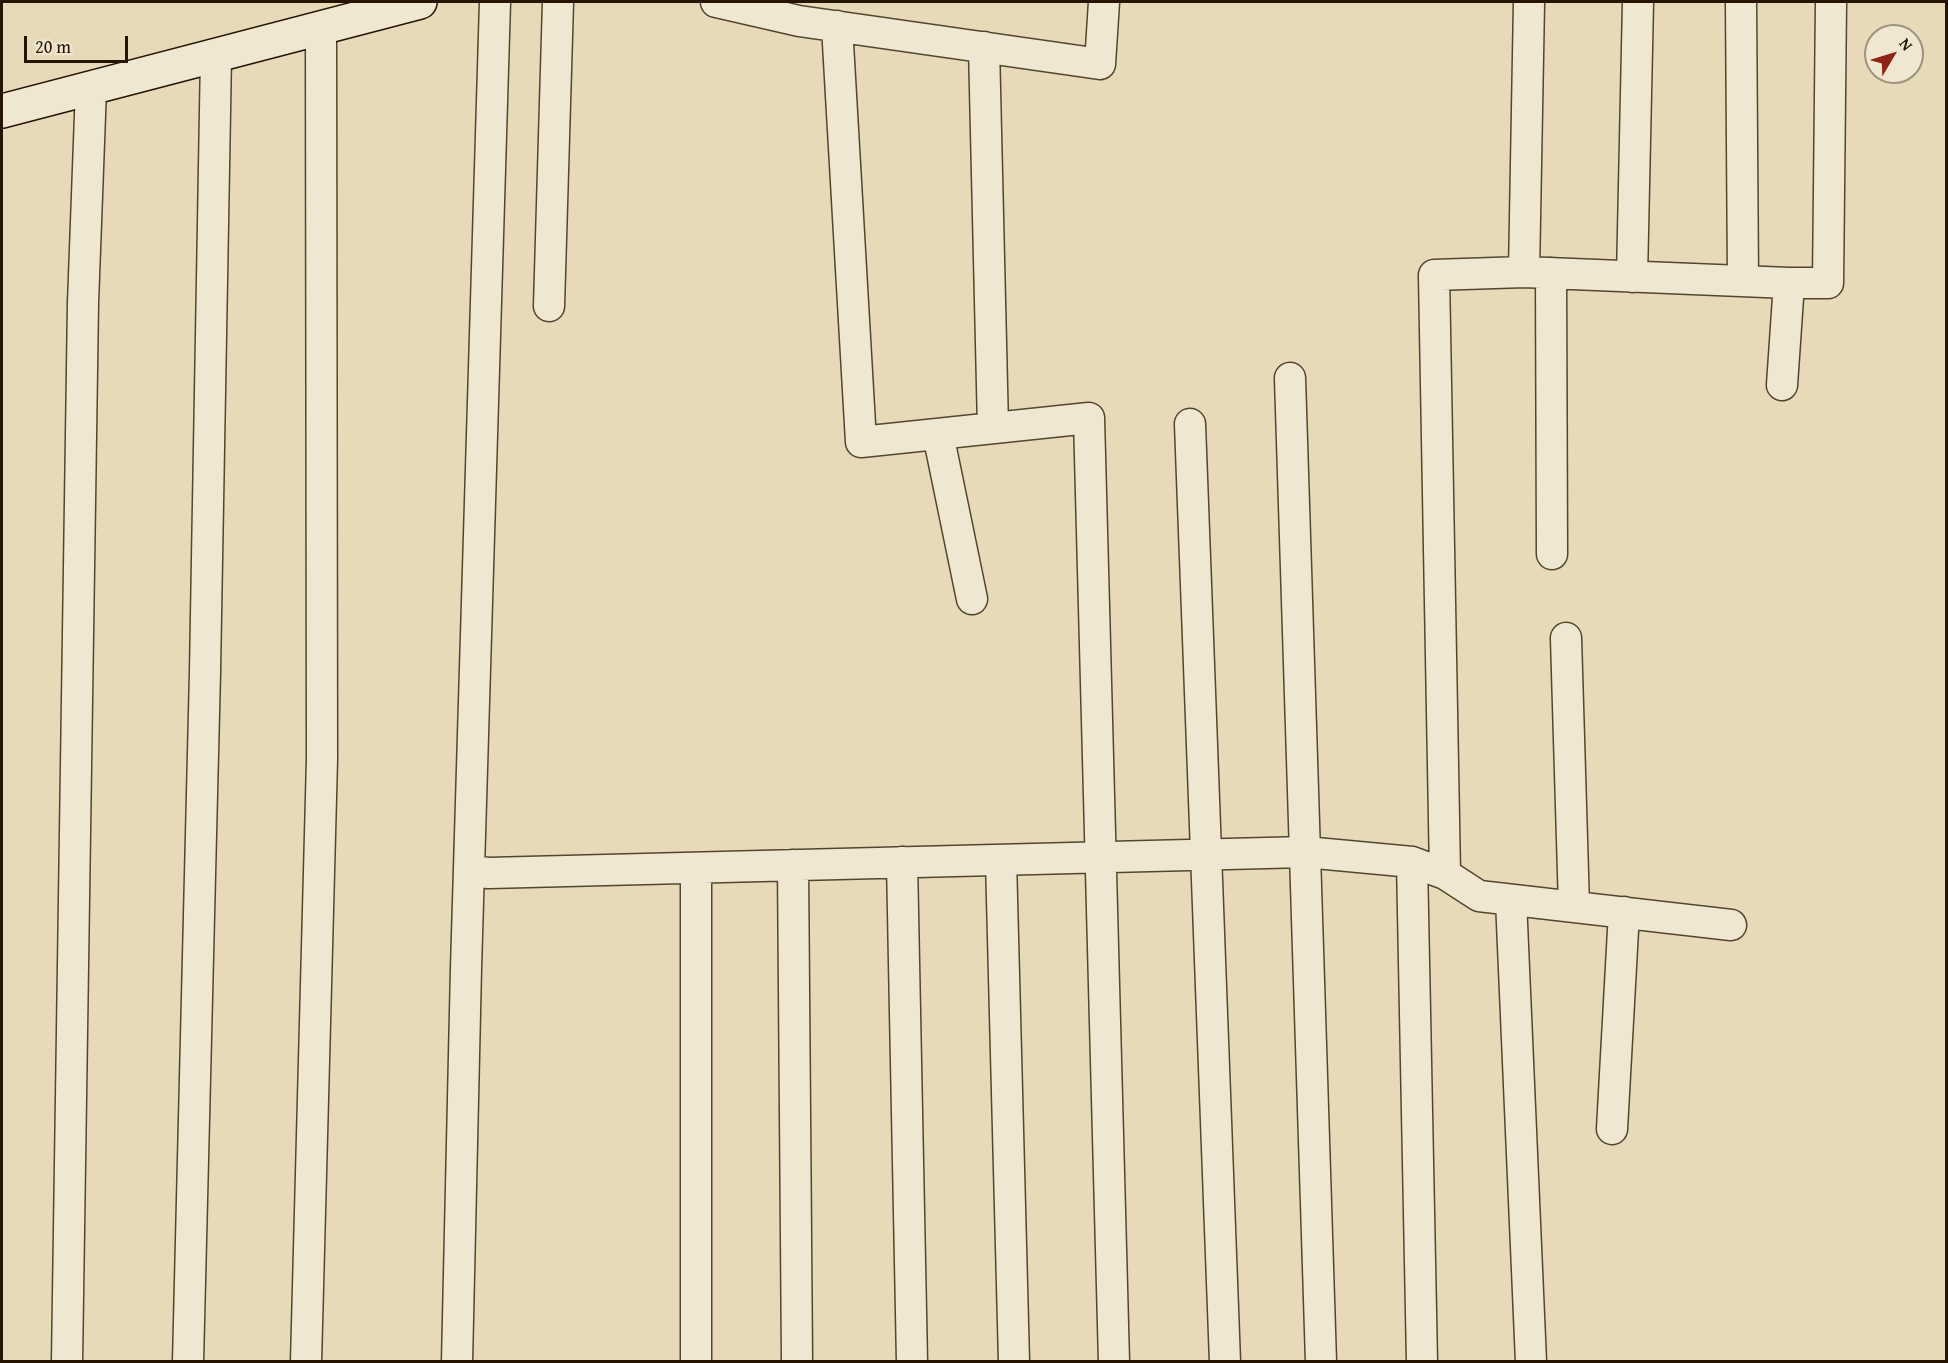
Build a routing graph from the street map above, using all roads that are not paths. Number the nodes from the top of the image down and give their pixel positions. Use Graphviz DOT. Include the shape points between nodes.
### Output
graph roads {
  1 [pos="420,2"];
  2 [pos="495,2"];
  3 [pos="558,2"];
  4 [pos="716,2"];
  5 [pos="1104,2"];
  6 [pos="1529,2"];
  7 [pos="1638,2"];
  8 [pos="1741,2"];
  9 [pos="1831,2"];
  10 [pos="837,26"];
  11 [pos="321,27"];
  12 [pos="984,47"];
  13 [pos="216,55"];
  14 [pos="91,88"];
  15 [pos="2,111"];
  16 [pos="1537,272"];
  17 [pos="1632,277"];
  18 [pos="1743,281"];
  19 [pos="1790,283"];
  20 [pos="549,306"];
  21 [pos="1290,378"];
  22 [pos="1782,385"];
  23 [pos="1190,423"];
  24 [pos="993,428"];
  25 [pos="938,434"];
  26 [pos="1552,554"];
  27 [pos="972,599"];
  28 [pos="1566,638"];
  29 [pos="1305,852"];
  30 [pos="1206,854"];
  31 [pos="1101,857"];
  32 [pos="1001,860"];
  33 [pos="902,862"];
  34 [pos="1412,862"];
  35 [pos="793,864"];
  36 [pos="696,868"];
  37 [pos="469,872"];
  38 [pos="1445,874"];
  39 [pos="1511,900"];
  40 [pos="1574,907"];
  41 [pos="1624,912"];
  42 [pos="1731,925"];
  43 [pos="1612,1129"];
  44 [pos="67,1362"];
  45 [pos="188,1362"];
  46 [pos="306,1362"];
  47 [pos="457,1362"];
  48 [pos="696,1362"];
  49 [pos="797,1362"];
  50 [pos="912,1362"];
  51 [pos="1014,1362"];
  52 [pos="1114,1362"];
  53 [pos="1225,1362"];
  54 [pos="1321,1362"];
  55 [pos="1422,1362"];
  56 [pos="1531,1362"];
  1 -- 11 [label="street"];
  2 -- 37 [label="street"];
  3 -- 20 [label="street"];
  4 -- 10 [label="street"];
  5 -- 12 [label="street" via="1101,64"];
  6 -- 16 [label="street"];
  7 -- 17 [label="street"];
  8 -- 18 [label="street"];
  9 -- 19 [label="street" via="1828,284"];
  10 -- 12 [label="street"];
  10 -- 25 [label="street" via="861,441"];
  11 -- 13 [label="street"];
  11 -- 46 [label="street" via="322,759"];
  12 -- 24 [label="street"];
  13 -- 14 [label="street"];
  13 -- 45 [label="street"];
  14 -- 15 [label="street"];
  14 -- 44 [label="street" via="83,303"];
  16 -- 17 [label="street"];
  16 -- 26 [label="street"];
  16 -- 38 [label="street" via="1434,275"];
  17 -- 18 [label="street"];
  18 -- 19 [label="street"];
  19 -- 22 [label="street"];
  21 -- 29 [label="street"];
  23 -- 30 [label="street"];
  24 -- 25 [label="street"];
  24 -- 31 [label="street" via="1089,418"];
  25 -- 27 [label="street"];
  28 -- 40 [label="street"];
  29 -- 30 [label="street"];
  29 -- 34 [label="street"];
  29 -- 54 [label="street"];
  30 -- 31 [label="street"];
  30 -- 53 [label="street"];
  31 -- 32 [label="street"];
  31 -- 52 [label="street"];
  32 -- 33 [label="street"];
  32 -- 51 [label="street"];
  33 -- 35 [label="street"];
  33 -- 50 [label="street"];
  34 -- 38 [label="street"];
  34 -- 55 [label="street"];
  35 -- 36 [label="street"];
  35 -- 49 [label="street"];
  36 -- 37 [label="street"];
  36 -- 48 [label="street"];
  37 -- 47 [label="street"];
  38 -- 39 [label="street" via="1479,896"];
  39 -- 40 [label="street"];
  39 -- 56 [label="street"];
  40 -- 41 [label="street"];
  41 -- 42 [label="street"];
  41 -- 43 [label="street"];
}
